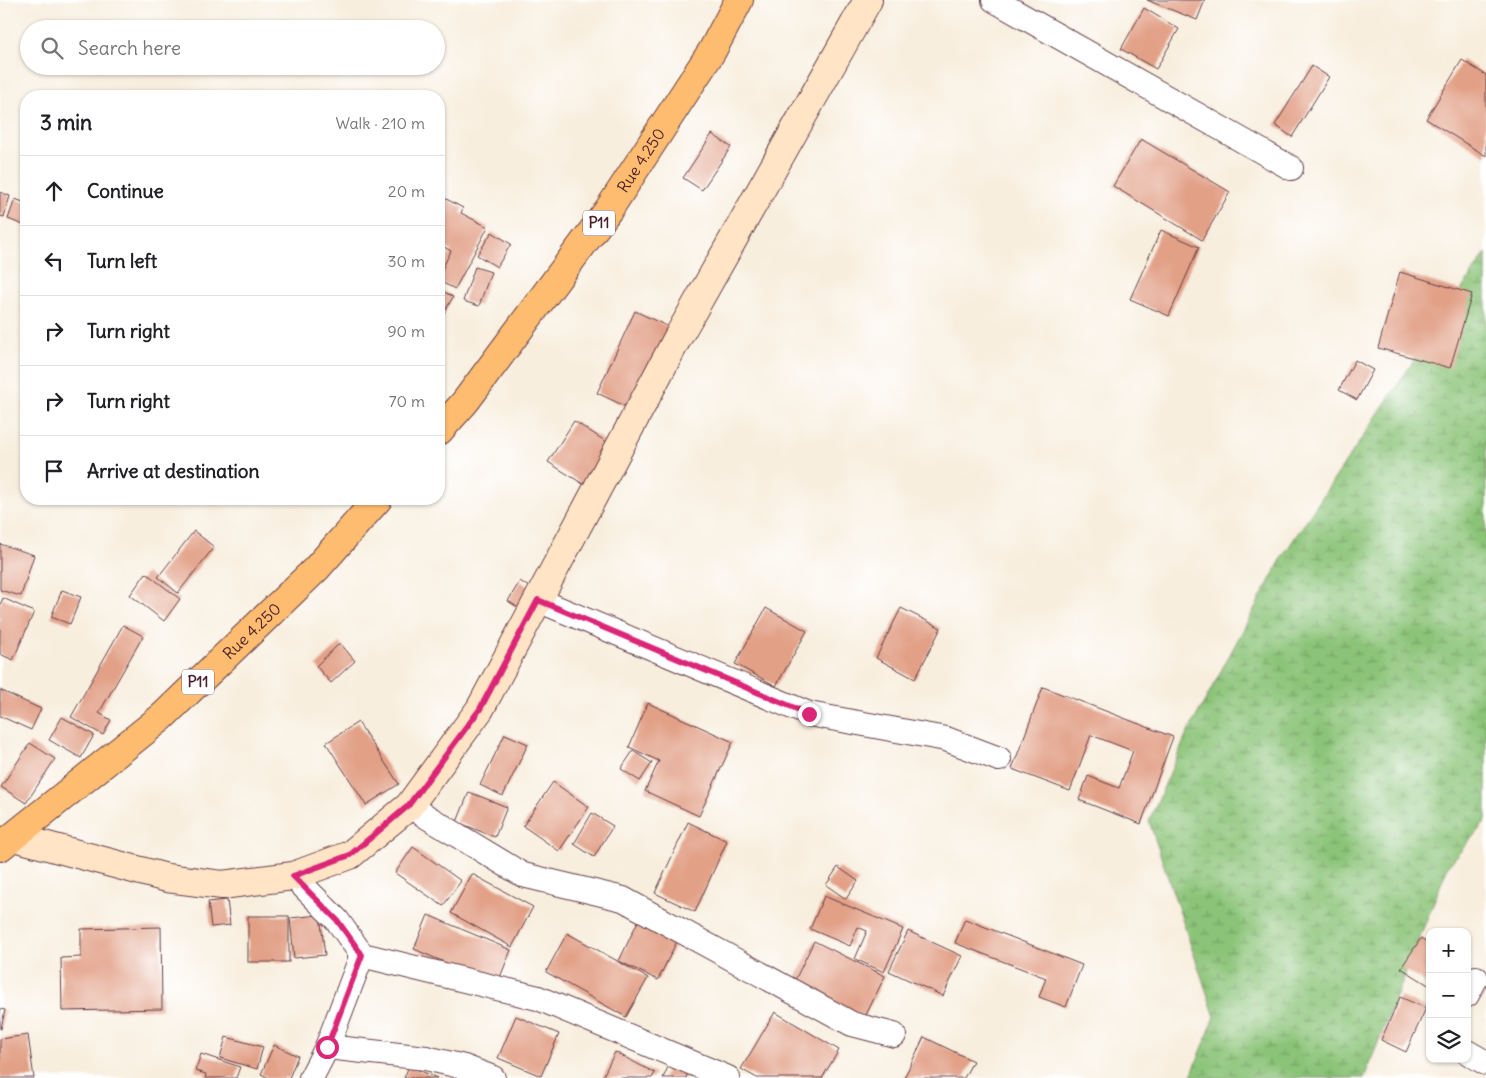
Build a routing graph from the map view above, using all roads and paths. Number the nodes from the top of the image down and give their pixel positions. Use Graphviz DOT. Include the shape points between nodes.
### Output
graph roads {
  1 [pos="739,0"];
  2 [pos="868,0"];
  3 [pos="994,0"];
  4 [pos="1291,168"];
  5 [pos="445,424"];
  6 [pos="373,505"];
  7 [pos="538,600"];
  8 [pos="999,759"];
  9 [pos="408,806"];
  10 [pos="7,842"];
  11 [pos="293,876"];
  12 [pos="362,955"];
  13 [pos="894,1035"];
  14 [pos="327,1047"];
  15 [pos="1471,1054"];
  16 [pos="1486,1063"];
  17 [pos="311,1078"];
  18 [pos="493,1078"];
  19 [pos="728,1078"];
  1 -- 5 [label="main road, Rue 4.250 / P11" via="712,51 610,209"];
  2 -- 7 [label="street" via="678,337"];
  3 -- 4 [label="street"];
  6 -- 10 [label="main road, Rue 4.250 / P11" via="316,569 162,717"];
  7 -- 8 [label="street" via="809,714 946,740"];
  7 -- 9 [label="street" via="480,709"];
  9 -- 11 [label="street" via="350,855"];
  9 -- 13 [label="street" via="523,875 623,899 852,1024"];
  10 -- 11 [label="street" via="167,878 222,885"];
  11 -- 12 [label="street" via="337,920"];
  12 -- 14 [label="street"];
  12 -- 19 [label="street" via="538,998"];
  14 -- 17 [label="street"];
  14 -- 18 [label="street" via="426,1058"];
  15 -- 16 [label="street"];
}
